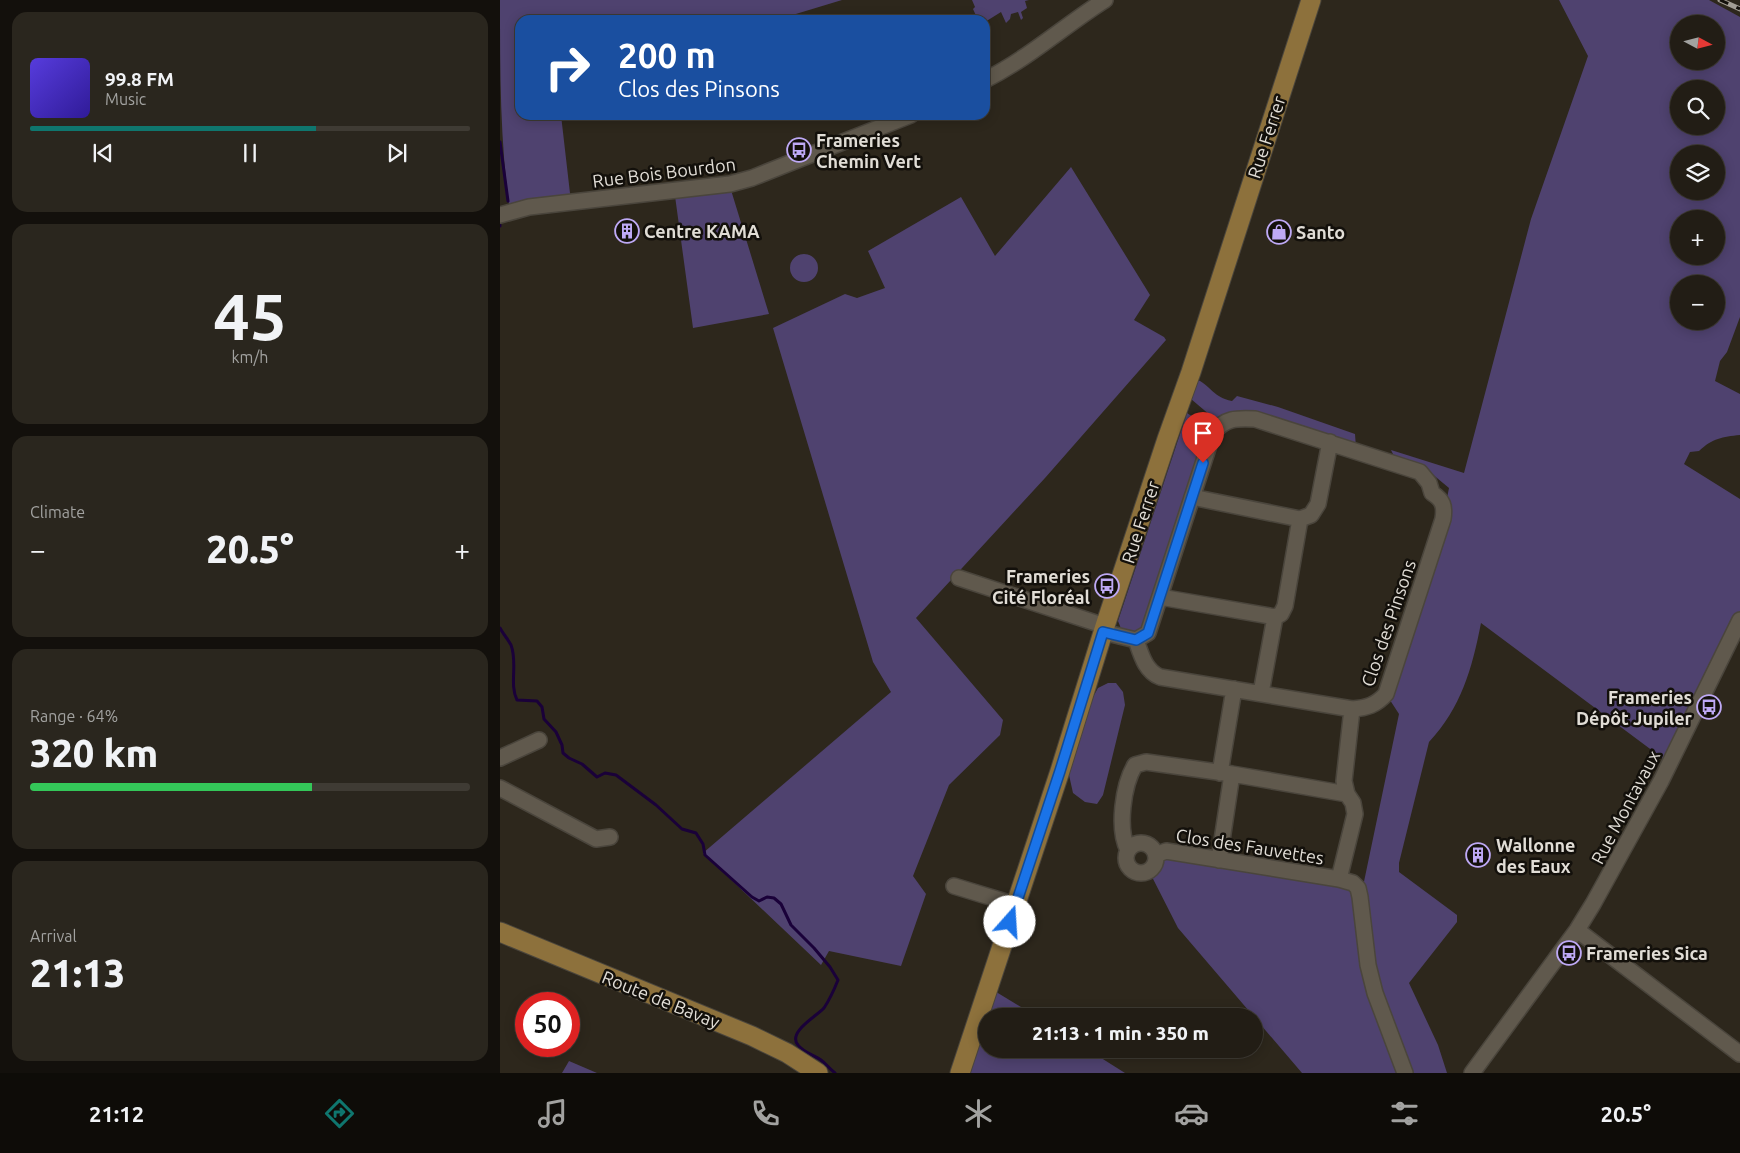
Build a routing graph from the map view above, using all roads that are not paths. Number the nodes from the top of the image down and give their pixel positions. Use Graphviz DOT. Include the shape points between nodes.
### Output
graph roads {
  1 [pos="1106,0"];
  2 [pos="1311,0"];
  3 [pos="990,77"];
  4 [pos="898,120"];
  5 [pos="500,215"];
  6 [pos="1330,442"];
  7 [pos="1192,497"];
  8 [pos="1300,519"];
  9 [pos="959,578"];
  10 [pos="1160,597"];
  11 [pos="1276,617"];
  12 [pos="1740,620"];
  13 [pos="1104,629"];
  14 [pos="1136,640"];
  15 [pos="1234,689"];
  16 [pos="1261,693"];
  17 [pos="1352,708"];
  18 [pos="539,740"];
  19 [pos="500,758"];
  20 [pos="1226,774"];
  21 [pos="500,788"];
  22 [pos="1347,794"];
  23 [pos="610,837"];
  24 [pos="1128,850"];
  25 [pos="1156,855"];
  26 [pos="1219,860"];
  27 [pos="1339,879"];
  28 [pos="954,886"];
  29 [pos="1016,905"];
  30 [pos="1577,930"];
  31 [pos="500,932"];
  32 [pos="1740,1054"];
  33 [pos="818,1073"];
  34 [pos="960,1073"];
  35 [pos="1405,1073"];
  36 [pos="1472,1073"];
  1 -- 3 [label="street" via="1033,52"];
  2 -- 13 [label="main road, Rue Ferrer"];
  4 -- 5 [label="street, Rue Bois Bourdon" via="730,184 529,207"];
  6 -- 7 [label="street" via="1255,420 1235,419 1220,424 1213,433"];
  6 -- 8 [label="street" via="1318,504 1311,514"];
  6 -- 17 [label="street, Clos des Pinsons" via="1420,472 1445,508 1386,694 1370,706"];
  7 -- 8 [label="street"];
  7 -- 10 [label="street"];
  8 -- 11 [label="street" via="1285,606"];
  9 -- 13 [label="street"];
  10 -- 11 [label="street"];
  10 -- 14 [label="street" via="1148,633"];
  11 -- 16 [label="street"];
  12 -- 30 [label="street, Rue Montavaux" via="1660,781"];
  13 -- 14 [label="street"];
  13 -- 29 [label="main road, Rue Ferrer"];
  14 -- 15 [label="street, Clos des Pinsons" via="1145,663 1156,675"];
  15 -- 16 [label="street, Clos des Pinsons"];
  15 -- 20 [label="street"];
  16 -- 17 [label="street, Clos des Pinsons"];
  17 -- 22 [label="street" via="1344,782"];
  18 -- 19 [label="street"];
  20 -- 22 [label="street"];
  20 -- 24 [label="street" via="1146,762 1135,765 1130,773 1121,819"];
  20 -- 26 [label="street"];
  21 -- 23 [label="street" via="596,839"];
  22 -- 27 [label="street" via="1355,814"];
  24 -- 25 [label="street" via="1136,844 1146,844"];
  24 -- 25 [label="street" via="1127,863 1137,873 1152,868"];
  25 -- 26 [label="street, Clos des Fauvettes" via="1166,851"];
  26 -- 27 [label="street, Clos des Fauvettes"];
  27 -- 35 [label="street" via="1358,888 1374,993"];
  28 -- 29 [label="street"];
  29 -- 34 [label="main road, Rue Ferrer"];
  30 -- 32 [label="street"];
  30 -- 36 [label="street, Rue Montavaux"];
  31 -- 33 [label="main road, Route de Bavay" via="752,1036 787,1052"];
}
